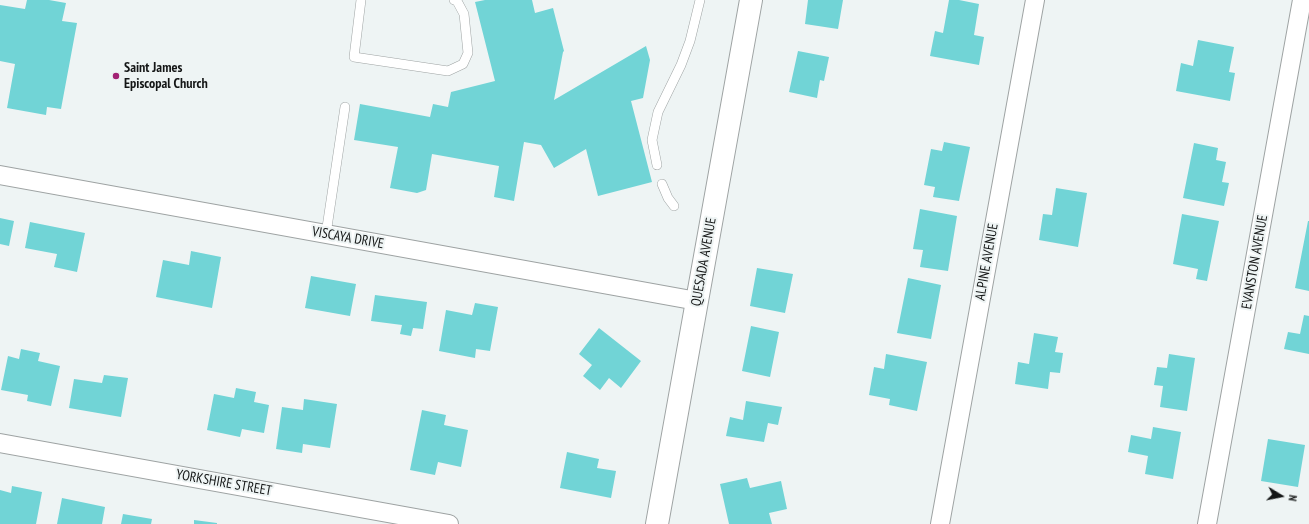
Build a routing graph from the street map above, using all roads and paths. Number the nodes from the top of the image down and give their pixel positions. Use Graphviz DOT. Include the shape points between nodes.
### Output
graph roads {
  1 [pos="361,0"];
  2 [pos="457,0"];
  3 [pos="700,0"];
  4 [pos="749,0"];
  5 [pos="1035,0"];
  6 [pos="1302,0"];
  7 [pos="345,107"];
  8 [pos="657,165"];
  9 [pos="0,175"];
  10 [pos="662,184"];
  11 [pos="674,206"];
  12 [pos="326,234"];
  13 [pos="697,301"];
  14 [pos="0,443"];
  15 [pos="449,524"];
  16 [pos="657,524"];
  17 [pos="940,524"];
  18 [pos="1207,524"];
  1 -- 2 [label="lane" via="354,57 448,71 463,64 468,53 464,14"];
  3 -- 8 [label="lane" via="690,41 658,112 652,140"];
  4 -- 13 [label="street, QUESADA AVENUE"];
  5 -- 17 [label="street, ALPINE AVENUE"];
  6 -- 18 [label="street, EVANSTON AVENUE"];
  7 -- 12 [label="lane"];
  9 -- 12 [label="street, VISCAYA DRIVE"];
  10 -- 11 [label="lane"];
  12 -- 13 [label="street, VISCAYA DRIVE"];
  13 -- 16 [label="street, QUESADA AVENUE"];
  14 -- 15 [label="street, YORKSHIRE STREET"];
}
